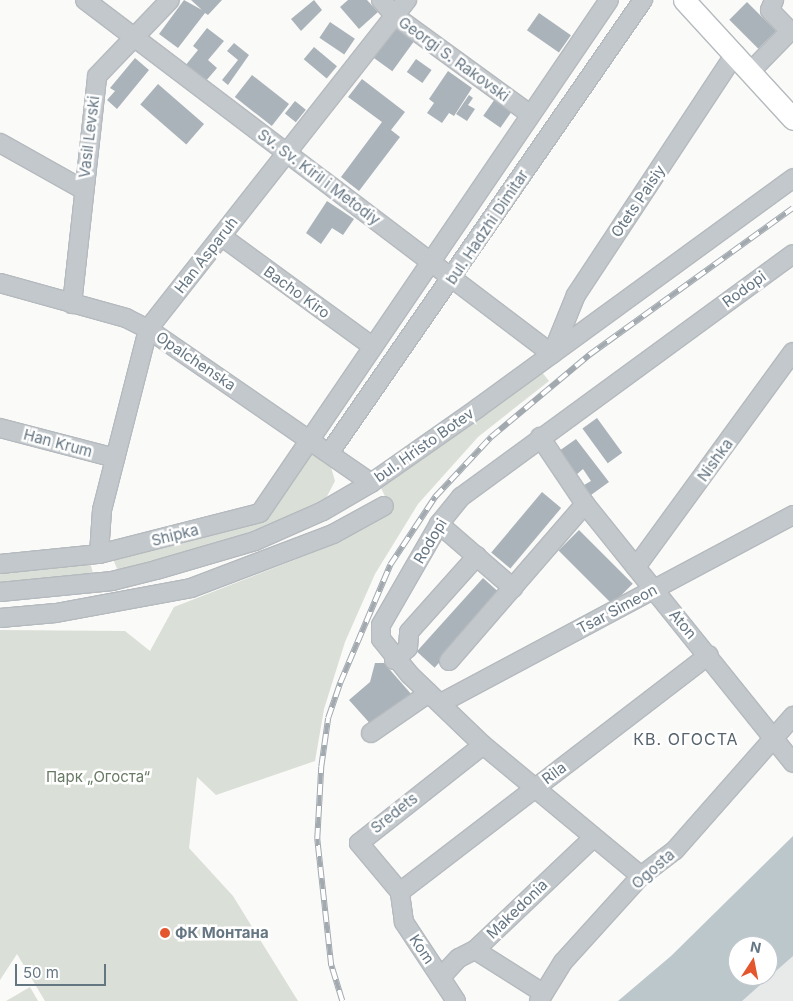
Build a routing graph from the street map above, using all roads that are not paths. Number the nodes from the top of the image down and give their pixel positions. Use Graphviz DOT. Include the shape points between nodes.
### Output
graph roads {
  1 [pos="85,0"];
  2 [pos="170,0"];
  3 [pos="381,0"];
  4 [pos="407,0"];
  5 [pos="609,0"];
  6 [pos="643,0"];
  7 [pos="684,0"];
  8 [pos="774,0"];
  9 [pos="395,16"];
  10 [pos="133,38"];
  11 [pos="735,54"];
  12 [pos="751,72"];
  13 [pos="530,114"];
  14 [pos="793,118"];
  15 [pos="0,143"];
  16 [pos="287,153"];
  17 [pos="793,178"];
  18 [pos="82,189"];
  19 [pos="221,236"];
  20 [pos="793,254"];
  21 [pos="430,261"];
  22 [pos="453,278"];
  23 [pos="0,282"];
  24 [pos="72,304"];
  25 [pos="148,328"];
  26 [pos="372,348"];
  27 [pos="793,352"];
  28 [pos="552,354"];
  29 [pos="0,428"];
  30 [pos="540,437"];
  31 [pos="311,439"];
  32 [pos="330,452"];
  33 [pos="115,458"];
  34 [pos="371,483"];
  35 [pos="585,504"];
  36 [pos="384,506"];
  37 [pos="793,515"];
  38 [pos="439,524"];
  39 [pos="100,554"];
  40 [pos="477,556"];
  41 [pos="0,564"];
  42 [pos="636,567"];
  43 [pos="156,570"];
  44 [pos="513,588"];
  45 [pos="654,589"];
  46 [pos="0,592"];
  47 [pos="155,595"];
  48 [pos="0,618"];
  49 [pos="710,655"];
  50 [pos="394,660"];
  51 [pos="449,661"];
  52 [pos="435,698"];
  53 [pos="793,716"];
  54 [pos="371,733"];
  55 [pos="772,739"];
  56 [pos="483,745"];
  57 [pos="793,763"];
  58 [pos="536,787"];
  59 [pos="593,838"];
  60 [pos="641,876"];
  61 [pos="400,892"];
  62 [pos="475,950"];
  63 [pos="441,977"];
  64 [pos="541,997"];
  65 [pos="456,1001"];
  1 -- 10 [label="street, Sv. Sv. Kiril i Metodiy"];
  2 -- 10 [label="street, Vasil Levski"];
  3 -- 9 [label="street, Georgi S. Rakovski"];
  4 -- 9 [label="street, Han Asparuh"];
  5 -- 13 [label="street, bul. Hadzhi Dimitar"];
  6 -- 22 [label="street, bul. Hadzhi Dimitar"];
  7 -- 11 [label="main road"];
  8 -- 12 [label="street" via="770,10 790,31"];
  9 -- 13 [label="street, Georgi S. Rakovski"];
  9 -- 16 [label="street, Han Asparuh"];
  10 -- 16 [label="street, Sv. Sv. Kiril i Metodiy"];
  10 -- 18 [label="street, Vasil Levski" via="97,76"];
  11 -- 12 [label="main road"];
  11 -- 28 [label="street, Otets Paisiy" via="576,295"];
  12 -- 14 [label="main road"];
  13 -- 21 [label="street, bul. Hadzhi Dimitar"];
  15 -- 18 [label="street"];
  16 -- 19 [label="street, Han Asparuh"];
  16 -- 21 [label="street, Sv. Sv. Kiril i Metodiy"];
  17 -- 28 [label="street, bul. Hristo Botev"];
  18 -- 24 [label="street, Vasil Levski"];
  19 -- 25 [label="street, Han Asparuh"];
  19 -- 26 [label="street, Bacho Kiro"];
  20 -- 30 [label="street, Rodopi"];
  21 -- 22 [label="street, Sv. Sv. Kiril i Metodiy"];
  21 -- 26 [label="street, bul. Hadzhi Dimitar"];
  22 -- 28 [label="street, Sv. Sv. Kiril i Metodiy"];
  22 -- 32 [label="street, bul. Hadzhi Dimitar"];
  23 -- 24 [label="street, Opalchenska"];
  24 -- 25 [label="street, Opalchenska" via="126,318"];
  25 -- 31 [label="street, Opalchenska"];
  25 -- 33 [label="street, Han Asparuh"];
  26 -- 31 [label="street, bul. Hadzhi Dimitar"];
  27 -- 42 [label="street, Nishka"];
  28 -- 34 [label="street, bul. Hristo Botev"];
  29 -- 33 [label="street, Han Krum"];
  30 -- 35 [label="street, Aton"];
  30 -- 38 [label="street, Rodopi" via="484,477"];
  31 -- 32 [label="street, Opalchenska"];
  31 -- 39 [label="street, Shipka" via="260,513"];
  32 -- 34 [label="street, Opalchenska"];
  33 -- 39 [label="street, Han Asparuh" via="102,510"];
  34 -- 43 [label="street, bul. Hristo Botev" via="323,511 256,541"];
  35 -- 42 [label="street, Aton"];
  35 -- 44 [label="street"];
  36 -- 47 [label="street" via="333,534 273,559 191,588"];
  37 -- 45 [label="street, Tsar Simeon"];
  38 -- 40 [label="street"];
  38 -- 50 [label="street, Rodopi" via="381,625 381,639"];
  39 -- 41 [label="street, Shipka"];
  40 -- 44 [label="street"];
  40 -- 50 [label="street" via="409,632 408,648"];
  42 -- 45 [label="street, Aton"];
  43 -- 46 [label="street, bul. Hristo Botev" via="112,581"];
  43 -- 47 [label="street"];
  44 -- 51 [label="street"];
  45 -- 49 [label="street, Aton"];
  45 -- 52 [label="street, Tsar Simeon"];
  47 -- 48 [label="street" via="56,613"];
  49 -- 55 [label="street, Aton"];
  49 -- 58 [label="street, Rila"];
  50 -- 52 [label="street, Rodopi"];
  52 -- 54 [label="street, Tsar Simeon"];
  52 -- 56 [label="street, Rodopi"];
  53 -- 55 [label="street, Ogosta"];
  55 -- 57 [label="street"];
  55 -- 60 [label="street, Ogosta" via="675,850"];
  56 -- 58 [label="street, Rodopi"];
  56 -- 61 [label="street, Sredets" via="359,841"];
  58 -- 59 [label="street, Rodopi"];
  58 -- 61 [label="street, Rila"];
  59 -- 60 [label="street, Rodopi"];
  59 -- 62 [label="street, Makedonia"];
  60 -- 64 [label="street, Ogosta" via="563,962"];
  61 -- 63 [label="street, Kom" via="404,922"];
  62 -- 63 [label="street, Makedonia" via="459,958"];
  62 -- 64 [label="street"];
  63 -- 65 [label="street, Kom"];
}
